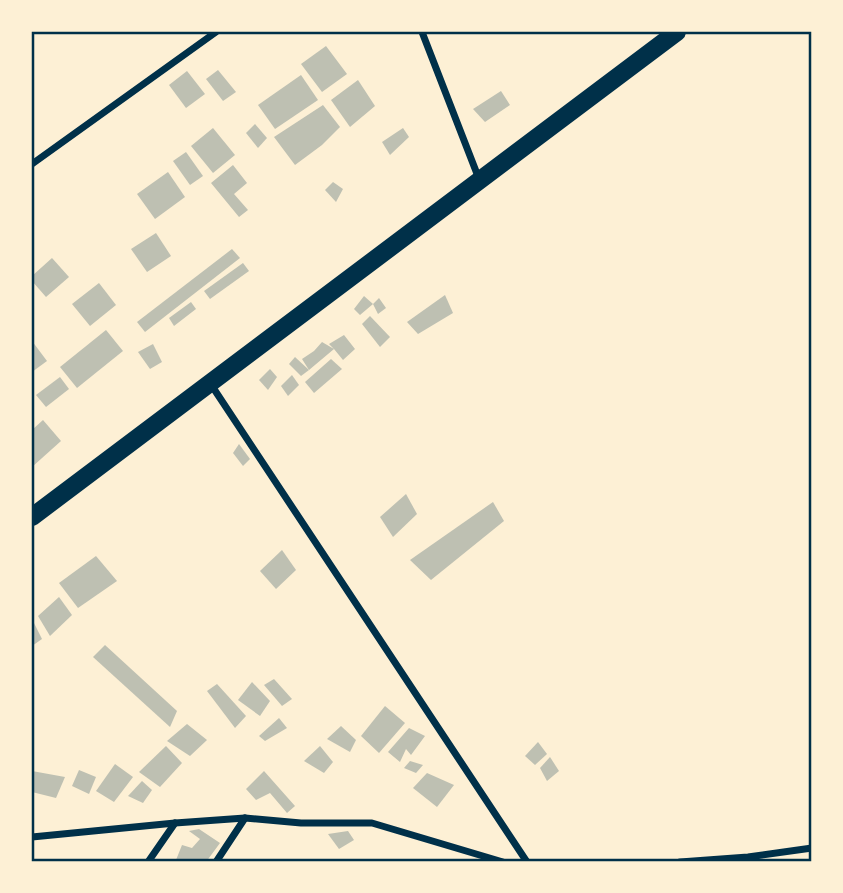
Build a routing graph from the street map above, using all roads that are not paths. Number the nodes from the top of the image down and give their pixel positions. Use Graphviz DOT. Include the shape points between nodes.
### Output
graph roads {
  1 [pos="216,32"];
  2 [pos="422,32"];
  3 [pos="677,32"];
  4 [pos="32,164"];
  5 [pos="479,180"];
  6 [pos="209,383"];
  7 [pos="32,517"];
  8 [pos="245,818"];
  9 [pos="175,823"];
  10 [pos="32,837"];
  11 [pos="811,848"];
  12 [pos="148,862"];
  13 [pos="216,862"];
  14 [pos="503,862"];
  15 [pos="527,862"];
  16 [pos="680,862"];
  1 -- 4 [label="street"];
  2 -- 5 [label="street"];
  3 -- 5 [label="highway"];
  5 -- 6 [label="highway"];
  6 -- 7 [label="highway"];
  6 -- 15 [label="street"];
  8 -- 9 [label="street"];
  8 -- 13 [label="street"];
  8 -- 14 [label="street" via="372,822"];
  9 -- 10 [label="street"];
  9 -- 12 [label="street"];
  11 -- 16 [label="street"];
}
